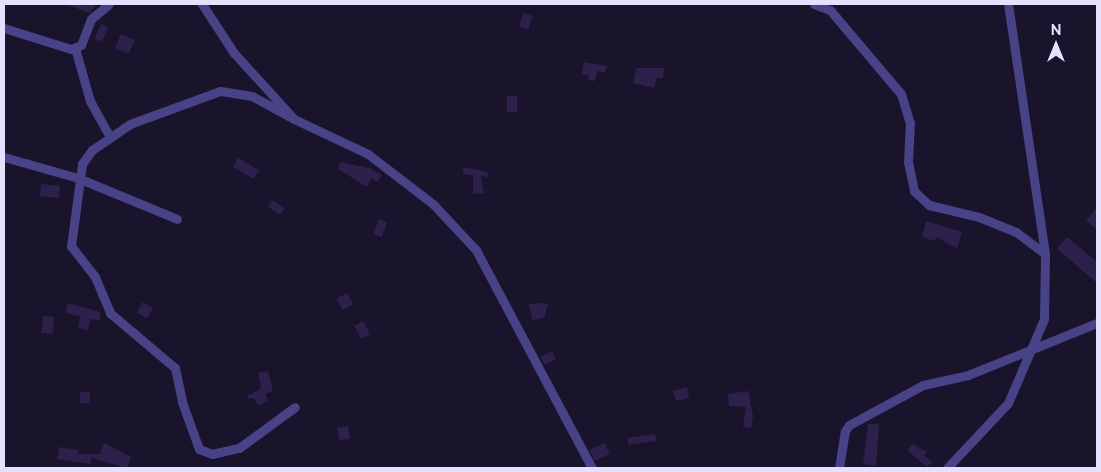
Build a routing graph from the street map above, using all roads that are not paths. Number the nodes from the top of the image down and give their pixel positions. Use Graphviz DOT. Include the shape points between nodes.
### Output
graph roads {
  1 [pos="109,4"];
  2 [pos="202,4"];
  3 [pos="814,4"];
  4 [pos="1008,4"];
  5 [pos="4,28"];
  6 [pos="75,48"];
  7 [pos="294,119"];
  8 [pos="110,137"];
  9 [pos="4,157"];
  10 [pos="78,178"];
  11 [pos="177,219"];
  12 [pos="1045,254"];
  13 [pos="1097,324"];
  14 [pos="1030,354"];
  15 [pos="294,407"];
  16 [pos="592,468"];
  17 [pos="839,468"];
  18 [pos="947,468"];
  1 -- 6 [label="street" via="91,19 81,45"];
  2 -- 7 [label="street" via="234,53"];
  3 -- 12 [label="street" via="830,10 901,94 910,123 908,162 914,191 929,205 980,216 1016,232"];
  4 -- 12 [label="street"];
  5 -- 6 [label="street" via="25,37"];
  6 -- 8 [label="street" via="90,101"];
  7 -- 8 [label="street" via="252,96 220,91 130,124"];
  7 -- 16 [label="street" via="368,154 433,204 476,250"];
  8 -- 10 [label="street" via="92,150"];
  9 -- 10 [label="street"];
  10 -- 11 [label="street"];
  10 -- 15 [label="street" via="71,246 95,277 110,313 175,368 182,402 199,449 212,454 239,448"];
  12 -- 14 [label="street" via="1044,319"];
  13 -- 14 [label="street"];
  14 -- 17 [label="street" via="968,376 923,385 849,425"];
  14 -- 18 [label="street" via="1008,403"];
}
